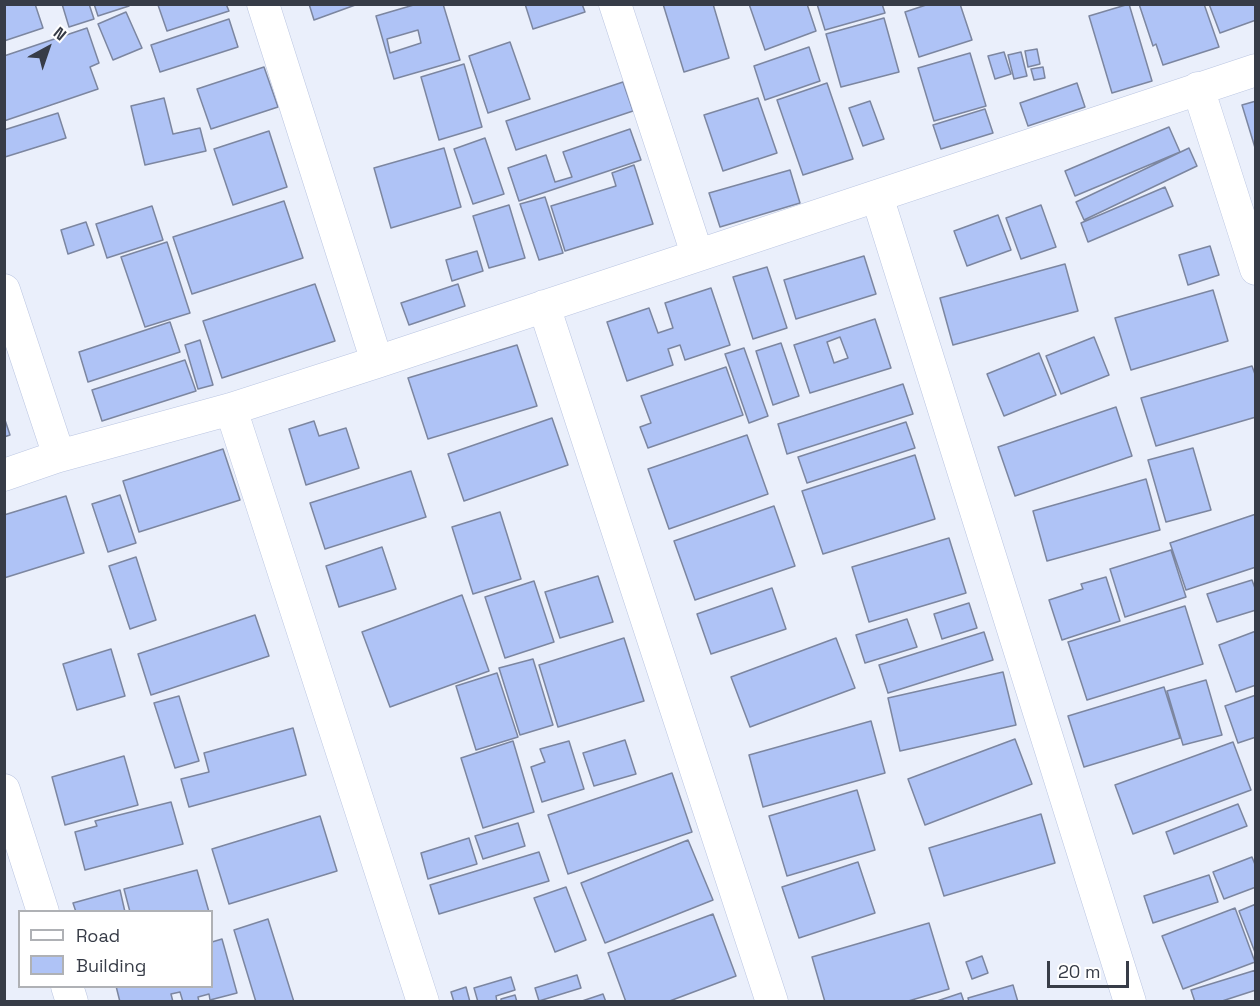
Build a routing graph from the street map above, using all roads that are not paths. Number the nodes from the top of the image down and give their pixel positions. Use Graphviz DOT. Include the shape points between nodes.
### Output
graph roads {
  1 [pos="263,4"];
  2 [pos="615,4"];
  3 [pos="1256,70"];
  4 [pos="1198,88"];
  5 [pos="877,196"];
  6 [pos="697,254"];
  7 [pos="1256,269"];
  8 [pos="4,290"];
  9 [pos="544,306"];
  10 [pos="377,362"];
  11 [pos="231,409"];
  12 [pos="59,456"];
  13 [pos="4,475"];
  14 [pos="4,790"];
  15 [pos="42,910"];
  16 [pos="423,1002"];
  17 [pos="772,1002"];
  18 [pos="1130,1002"];
  1 -- 10 [label="street"];
  2 -- 6 [label="street"];
  3 -- 4 [label="street"];
  4 -- 5 [label="street"];
  4 -- 7 [label="street"];
  5 -- 6 [label="street"];
  5 -- 18 [label="street"];
  6 -- 9 [label="street"];
  8 -- 12 [label="street"];
  9 -- 10 [label="street"];
  9 -- 17 [label="street"];
  10 -- 11 [label="street"];
  11 -- 12 [label="street"];
  11 -- 16 [label="street"];
  12 -- 13 [label="street"];
  14 -- 15 [label="street"];
}
